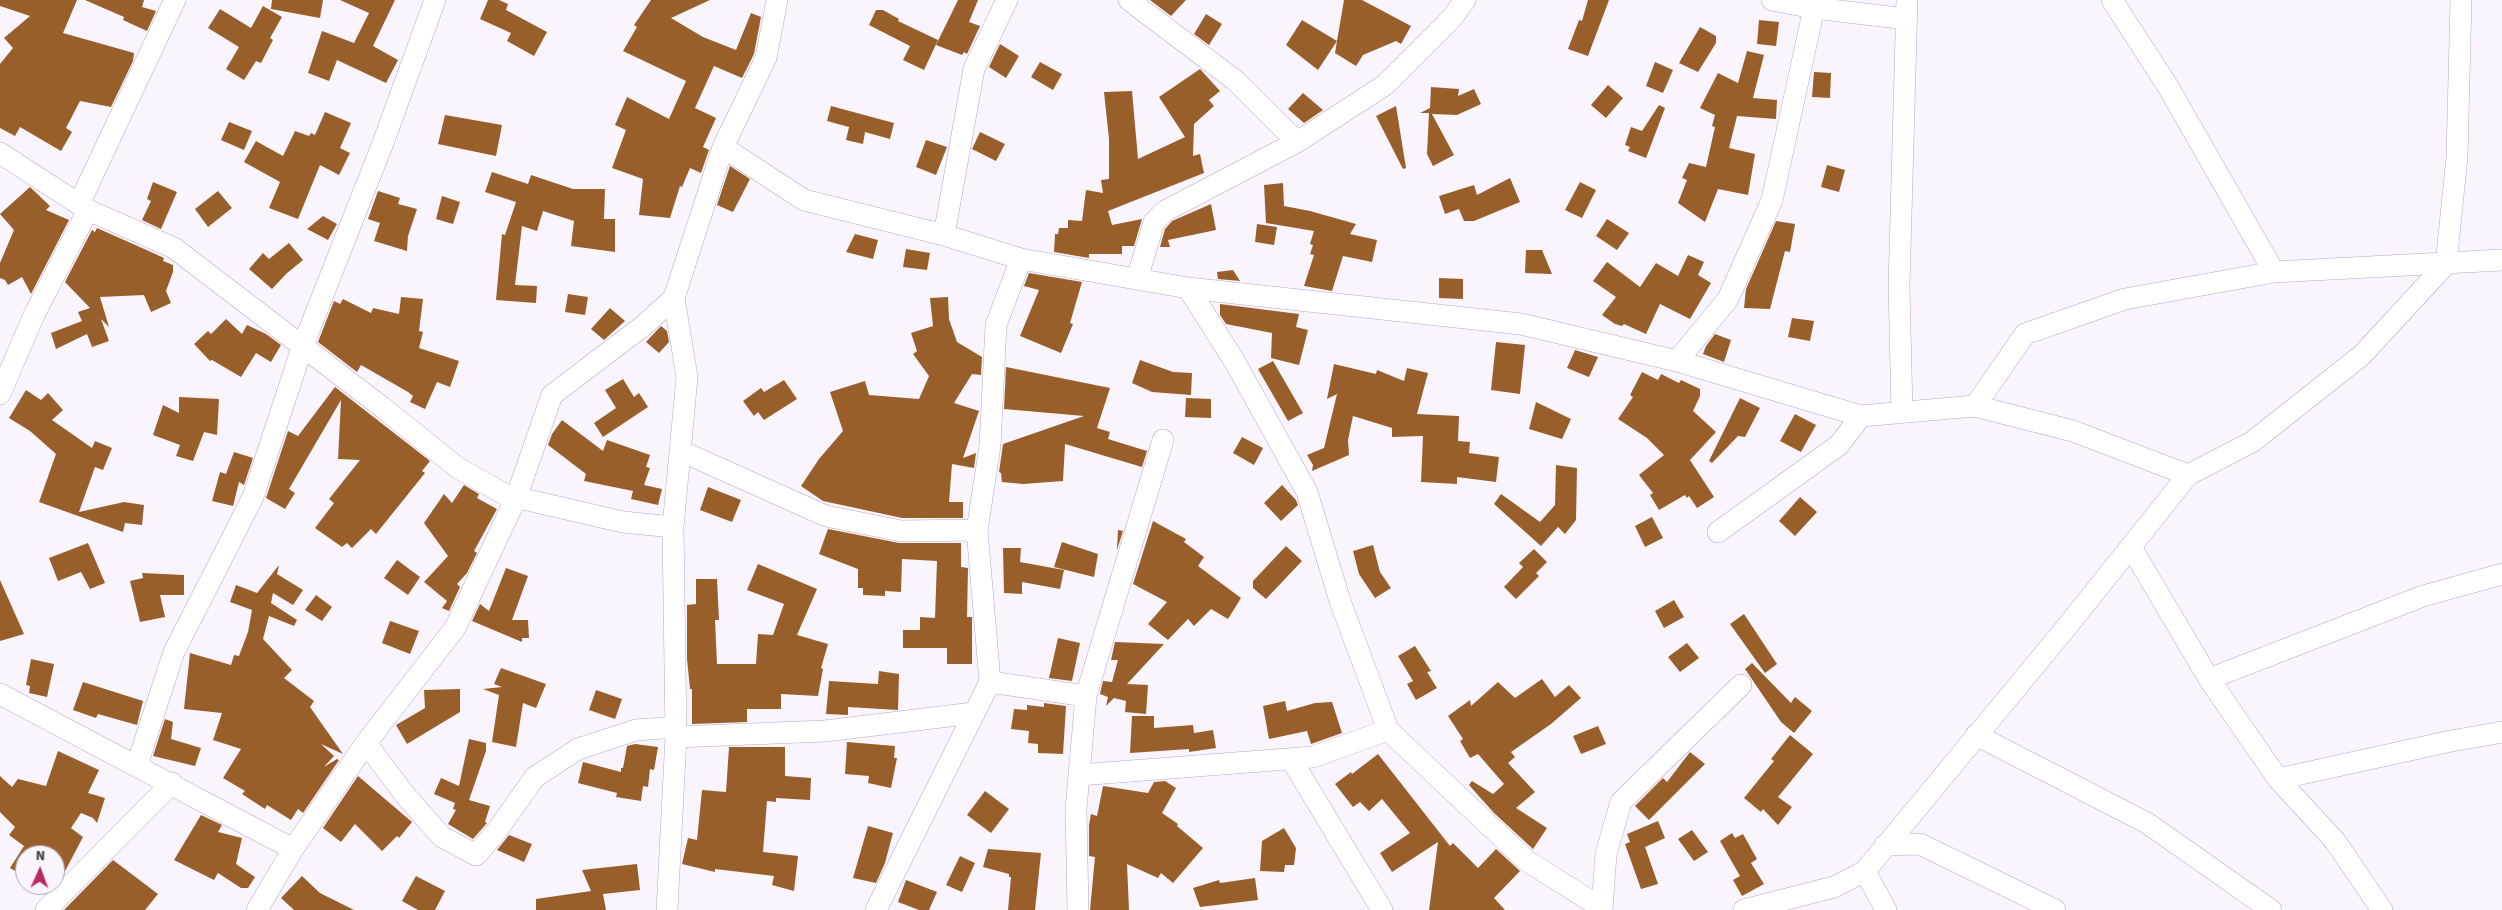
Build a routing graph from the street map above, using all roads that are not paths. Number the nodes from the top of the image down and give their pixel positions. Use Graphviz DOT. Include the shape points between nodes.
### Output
graph roads {
  1 [pos="175,0"];
  2 [pos="435,0"];
  3 [pos="777,0"];
  4 [pos="1007,0"];
  5 [pos="1129,0"];
  6 [pos="1465,0"];
  7 [pos="1772,0"];
  8 [pos="2112,0"];
  9 [pos="2461,0"];
  10 [pos="1814,8"];
  11 [pos="1907,9"];
  12 [pos="1297,142"];
  13 [pos="723,147"];
  14 [pos="0,153"];
  15 [pos="83,207"];
  16 [pos="944,235"];
  17 [pos="1022,259"];
  18 [pos="2502,260"];
  19 [pos="2446,264"];
  20 [pos="2274,272"];
  21 [pos="1137,279"];
  22 [pos="1188,288"];
  23 [pos="674,298"];
  24 [pos="302,348"];
  25 [pos="1677,361"];
  26 [pos="0,394"];
  27 [pos="1975,406"];
  28 [pos="1902,412"];
  29 [pos="1861,416"];
  30 [pos="1163,440"];
  31 [pos="681,451"];
  32 [pos="2188,475"];
  33 [pos="516,498"];
  34 [pos="672,527"];
  35 [pos="977,530"];
  36 [pos="1718,532"];
  37 [pos="2131,547"];
  38 [pos="2502,574"];
  39 [pos="2209,678"];
  40 [pos="990,682"];
  41 [pos="1741,685"];
  42 [pos="0,694"];
  43 [pos="1086,696"];
  44 [pos="974,713"];
  45 [pos="1388,730"];
  46 [pos="676,732"];
  47 [pos="2502,732"];
  48 [pos="1976,735"];
  49 [pos="366,744"];
  50 [pos="1291,759"];
  51 [pos="138,765"];
  52 [pos="1079,775"];
  53 [pos="2278,779"];
  54 [pos="172,784"];
  55 [pos="1885,846"];
  56 [pos="293,849"];
  57 [pos="1865,871"];
  58 [pos="1602,909"];
  59 [pos="46,910"];
  60 [pos="257,910"];
  61 [pos="667,910"];
  62 [pos="876,910"];
  63 [pos="1078,910"];
  64 [pos="1382,910"];
  65 [pos="1744,910"];
  66 [pos="1886,910"];
  67 [pos="2055,910"];
  68 [pos="2271,910"];
  69 [pos="2382,910"];
  1 -- 15 [label="street"];
  2 -- 24 [label="street"];
  3 -- 13 [label="street" via="766,58"];
  4 -- 16 [label="street" via="974,68"];
  5 -- 12 [label="street" via="1236,81"];
  6 -- 12 [label="street" via="1452,18 1385,85"];
  7 -- 10 [label="street"];
  8 -- 20 [label="street" via="2167,85"];
  9 -- 19 [label="street" via="2457,157"];
  10 -- 11 [label="street"];
  10 -- 25 [label="street" via="1772,200 1728,299"];
  11 -- 28 [label="street" via="1899,286"];
  12 -- 21 [label="street" via="1165,211 1154,222"];
  13 -- 16 [label="street" via="804,200"];
  13 -- 23 [label="street"];
  14 -- 15 [label="street"];
  15 -- 24 [label="street" via="174,248"];
  15 -- 26 [label="street"];
  16 -- 17 [label="street"];
  17 -- 21 [label="street"];
  17 -- 35 [label="street" via="996,325 990,446"];
  18 -- 19 [label="street"];
  19 -- 20 [label="street"];
  19 -- 32 [label="street" via="2362,355 2252,442"];
  20 -- 27 [label="street" via="2125,299 2025,334"];
  21 -- 22 [label="street"];
  22 -- 25 [label="street" via="1521,324"];
  22 -- 45 [label="street" via="1235,362 1307,492 1340,601"];
  23 -- 31 [label="street" via="687,377"];
  23 -- 33 [label="street" via="643,326 552,394"];
  24 -- 33 [label="street" via="382,406 458,468"];
  24 -- 51 [label="street" via="253,497 174,652"];
  25 -- 29 [label="street"];
  27 -- 28 [label="street"];
  27 -- 32 [label="street" via="2073,430"];
  28 -- 29 [label="street"];
  29 -- 36 [label="street" via="1839,445"];
  30 -- 43 [label="street"];
  31 -- 34 [label="street"];
  31 -- 35 [label="street" via="826,516 901,531"];
  32 -- 37 [label="street"];
  33 -- 34 [label="street" via="623,522"];
  33 -- 49 [label="street" via="455,628"];
  34 -- 46 [label="street"];
  35 -- 40 [label="street"];
  37 -- 39 [label="street"];
  37 -- 48 [label="street"];
  38 -- 39 [label="street" via="2423,596"];
  39 -- 53 [label="street"];
  40 -- 43 [label="street"];
  40 -- 44 [label="street"];
  41 -- 58 [label="street" via="1621,802 1606,854"];
  42 -- 51 [label="street"];
  43 -- 52 [label="street"];
  44 -- 46 [label="street" via="824,731"];
  44 -- 62 [label="street"];
  45 -- 50 [label="street" via="1313,757"];
  45 -- 58 [label="street" via="1527,861"];
  46 -- 49 [label="street" via="636,730 578,749 535,777 476,855 442,837"];
  46 -- 61 [label="street"];
  47 -- 53 [label="street"];
  48 -- 55 [label="street"];
  48 -- 68 [label="street" via="2147,823"];
  49 -- 56 [label="street"];
  50 -- 52 [label="street"];
  50 -- 64 [label="street"];
  51 -- 54 [label="street"];
  52 -- 63 [label="street" via="1076,809"];
  53 -- 69 [label="street" via="2335,841"];
  54 -- 56 [label="street"];
  54 -- 59 [label="street"];
  55 -- 57 [label="street"];
  55 -- 67 [label="street" via="1920,844"];
  56 -- 60 [label="street"];
  57 -- 65 [label="street" via="1834,887"];
  57 -- 66 [label="street"];
}
